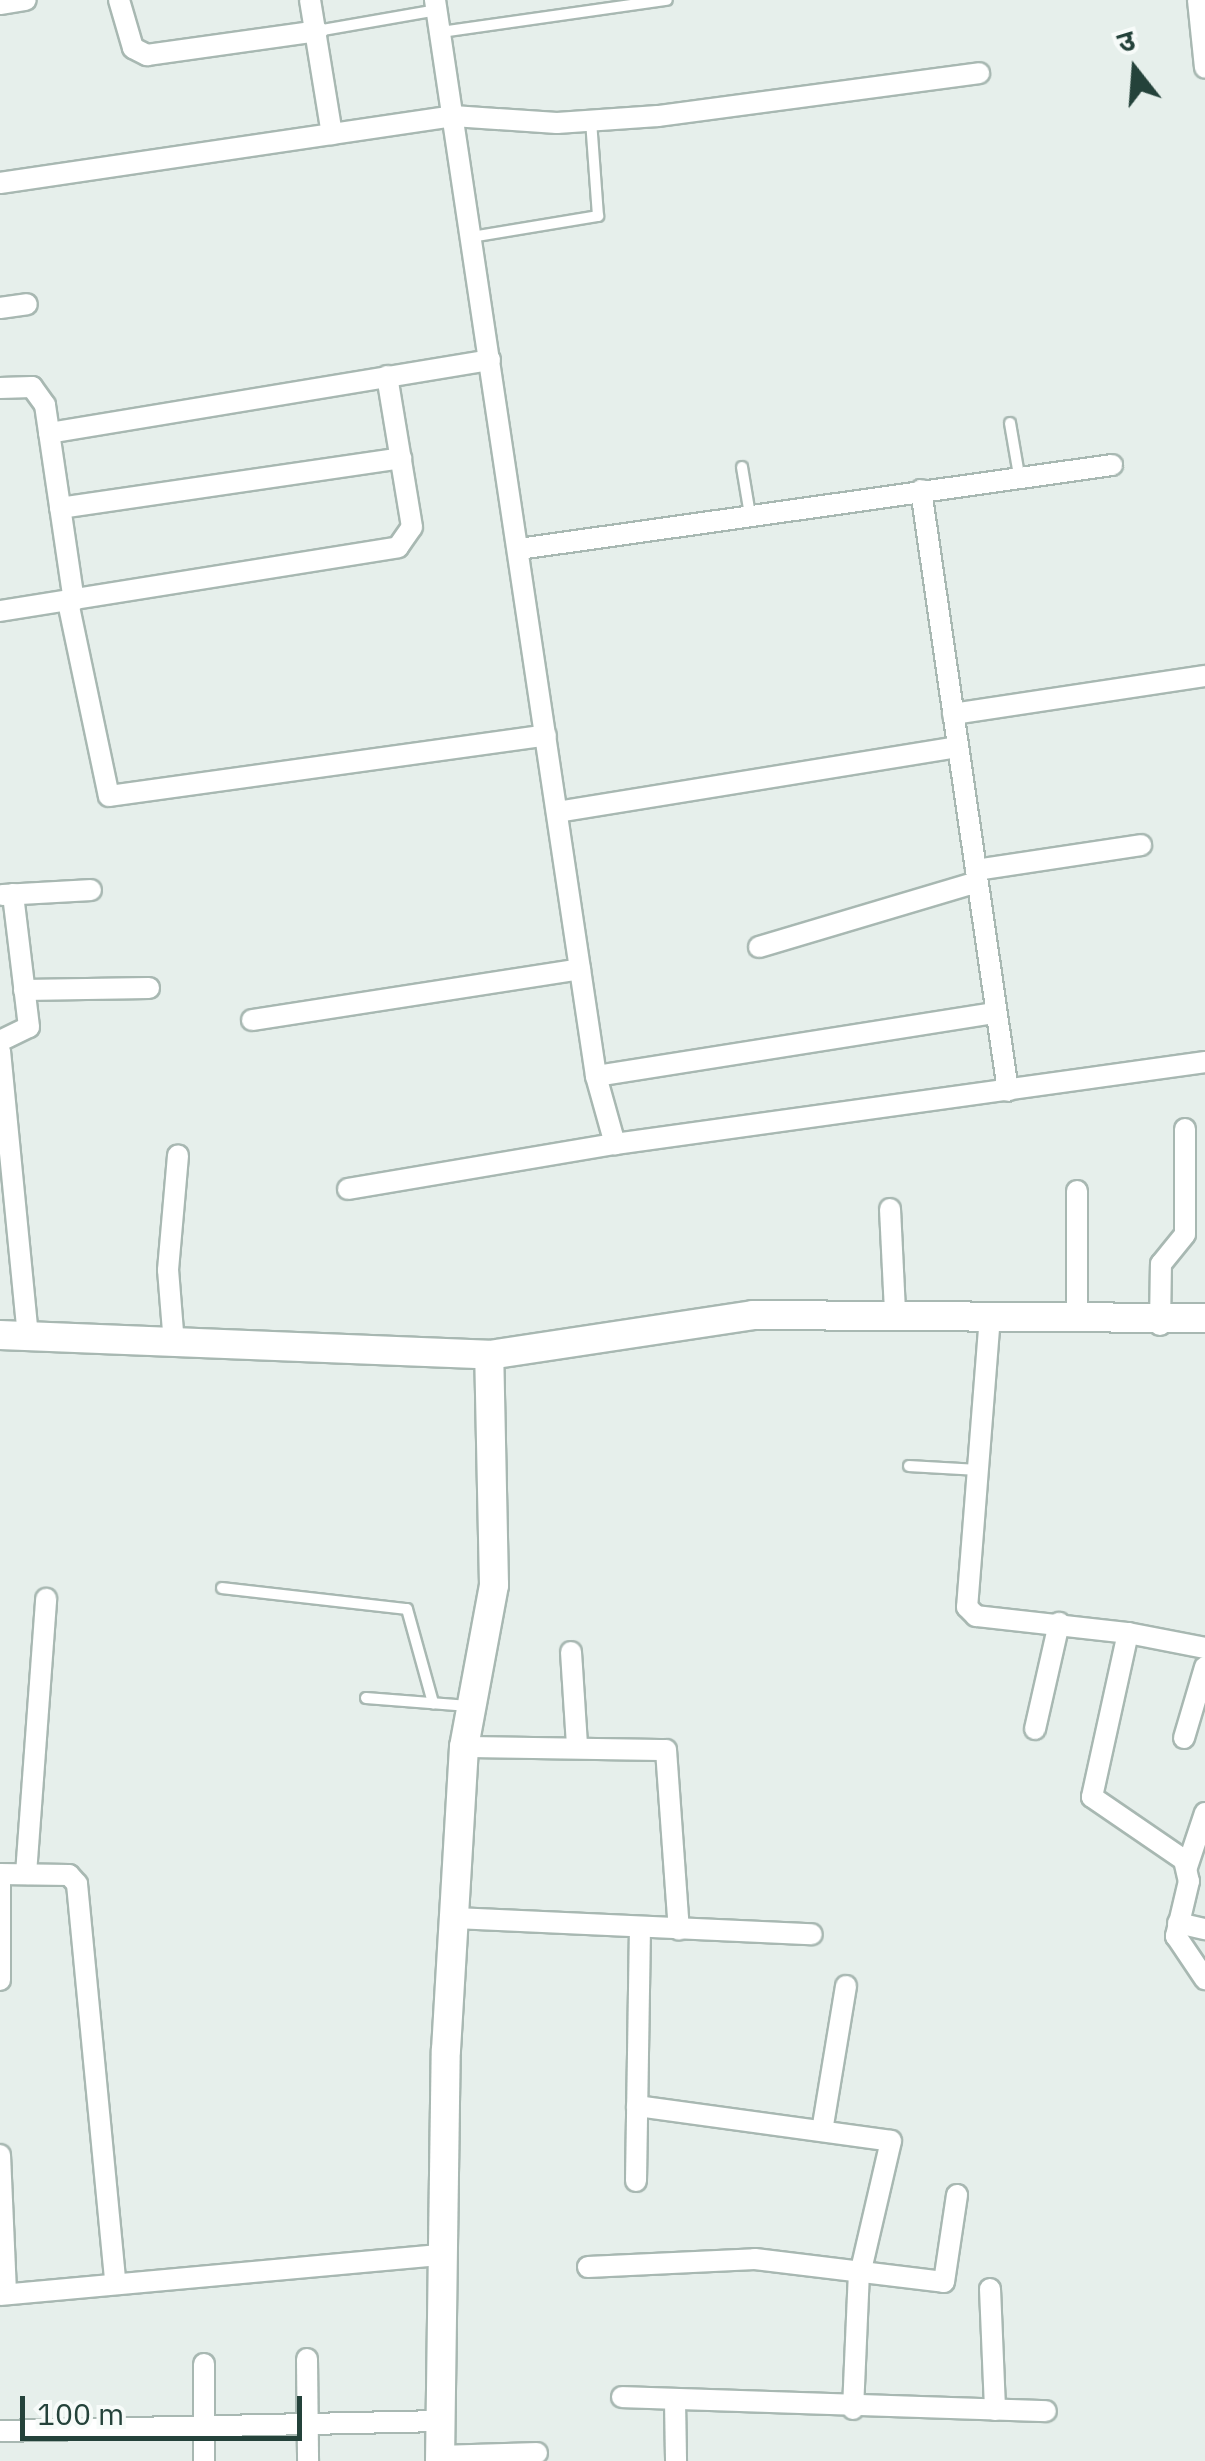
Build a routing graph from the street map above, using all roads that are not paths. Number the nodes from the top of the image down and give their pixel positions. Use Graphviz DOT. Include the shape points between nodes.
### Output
graph roads {
  1 [pos="26,0"];
  2 [pos="120,0"];
  3 [pos="310,0"];
  4 [pos="668,0"];
  5 [pos="1198,0"];
  6 [pos="0,4"];
  7 [pos="436,5"];
  8 [pos="582,6"];
  9 [pos="316,31"];
  10 [pos="440,32"];
  11 [pos="1205,68"];
  12 [pos="979,73"];
  13 [pos="453,116"];
  14 [pos="591,121"];
  15 [pos="332,134"];
  16 [pos="0,183"];
  17 [pos="470,237"];
  18 [pos="27,304"];
  19 [pos="0,308"];
  20 [pos="490,360"];
  21 [pos="387,376"];
  22 [pos="0,388"];
  23 [pos="1010,422"];
  24 [pos="49,433"];
  25 [pos="401,458"];
  26 [pos="1112,465"];
  27 [pos="742,467"];
  28 [pos="1019,475"];
  29 [pos="921,490"];
  30 [pos="60,508"];
  31 [pos="750,515"];
  32 [pos="519,549"];
  33 [pos="71,602"];
  34 [pos="0,612"];
  35 [pos="1205,676"];
  36 [pos="953,714"];
  37 [pos="546,734"];
  38 [pos="958,747"];
  39 [pos="557,812"];
  40 [pos="1142,845"];
  41 [pos="977,876"];
  42 [pos="91,890"];
  43 [pos="6,894"];
  44 [pos="759,947"];
  45 [pos="580,969"];
  46 [pos="149,988"];
  47 [pos="24,990"];
  48 [pos="996,1013"];
  49 [pos="252,1020"];
  50 [pos="0,1041"];
  51 [pos="0,1050"];
  52 [pos="1205,1062"];
  53 [pos="596,1076"];
  54 [pos="1008,1091"];
  55 [pos="1185,1129"];
  56 [pos="615,1144"];
  57 [pos="178,1155"];
  58 [pos="348,1189"];
  59 [pos="1077,1191"];
  60 [pos="890,1209"];
  61 [pos="895,1313"];
  62 [pos="990,1316"];
  63 [pos="1205,1318"];
  64 [pos="1076,1320"];
  65 [pos="1160,1325"];
  66 [pos="14,1336"];
  67 [pos="174,1344"];
  68 [pos="489,1355"];
  69 [pos="909,1466"];
  70 [pos="978,1470"];
  71 [pos="222,1588"];
  72 [pos="46,1599"];
  73 [pos="1059,1623"];
  74 [pos="1128,1633"];
  75 [pos="1205,1648"];
  76 [pos="571,1652"];
  77 [pos="1205,1667"];
  78 [pos="366,1698"];
  79 [pos="433,1703"];
  80 [pos="472,1706"];
  81 [pos="1035,1730"];
  82 [pos="1184,1738"];
  83 [pos="578,1745"];
  84 [pos="464,1748"];
  85 [pos="1205,1814"];
  86 [pos="1187,1866"];
  87 [pos="0,1874"];
  88 [pos="26,1874"];
  89 [pos="454,1918"];
  90 [pos="1178,1923"];
  91 [pos="640,1929"];
  92 [pos="1205,1929"];
  93 [pos="678,1930"];
  94 [pos="812,1934"];
  95 [pos="1205,1979"];
  96 [pos="0,1980"];
  97 [pos="846,1986"];
  98 [pos="638,2106"];
  99 [pos="823,2125"];
  100 [pos="0,2155"];
  101 [pos="636,2181"];
  102 [pos="957,2195"];
  103 [pos="440,2255"];
  104 [pos="588,2267"];
  105 [pos="860,2270"];
  106 [pos="115,2278"];
  107 [pos="990,2289"];
  108 [pos="3,2294"];
  109 [pos="306,2359"];
  110 [pos="204,2364"];
  111 [pos="622,2398"];
  112 [pos="675,2400"];
  113 [pos="854,2409"];
  114 [pos="995,2410"];
  115 [pos="1046,2411"];
  116 [pos="440,2421"];
  117 [pos="309,2424"];
  118 [pos="204,2426"];
  119 [pos="0,2430"];
  120 [pos="536,2453"];
  121 [pos="440,2458"];
  122 [pos="204,2461"];
  123 [pos="308,2461"];
  124 [pos="676,2461"];
  1 -- 6 [label="street"];
  2 -- 9 [label="street" via="134,48 147,55"];
  3 -- 9 [label="street"];
  4 -- 8 [label="lane"];
  5 -- 11 [label="street"];
  7 -- 9 [label="lane"];
  7 -- 10 [label="street"];
  8 -- 10 [label="lane"];
  9 -- 15 [label="street"];
  10 -- 13 [label="street"];
  12 -- 14 [label="street"];
  13 -- 14 [label="street"];
  13 -- 15 [label="street"];
  13 -- 17 [label="street"];
  14 -- 17 [label="lane" via="598,216"];
  15 -- 16 [label="street"];
  17 -- 20 [label="street"];
  18 -- 19 [label="street"];
  20 -- 21 [label="street"];
  20 -- 32 [label="street"];
  21 -- 24 [label="street"];
  21 -- 25 [label="street"];
  22 -- 24 [label="street" via="39,393"];
  23 -- 28 [label="lane"];
  24 -- 30 [label="street"];
  25 -- 30 [label="street"];
  25 -- 33 [label="street" via="412,527 398,547"];
  26 -- 28 [label="street"];
  27 -- 31 [label="lane"];
  28 -- 29 [label="street"];
  29 -- 31 [label="street"];
  29 -- 36 [label="street"];
  30 -- 33 [label="street"];
  31 -- 32 [label="street"];
  32 -- 37 [label="street"];
  33 -- 34 [label="street"];
  33 -- 37 [label="street" via="100,786 109,796"];
  35 -- 36 [label="street"];
  36 -- 38 [label="street"];
  37 -- 39 [label="street"];
  38 -- 39 [label="street"];
  38 -- 41 [label="street"];
  39 -- 45 [label="street"];
  40 -- 41 [label="street"];
  41 -- 44 [label="street"];
  41 -- 48 [label="street"];
  42 -- 43 [label="street"];
  43 -- 47 [label="street"];
  45 -- 49 [label="street"];
  45 -- 53 [label="street"];
  46 -- 47 [label="street"];
  47 -- 50 [label="street" via="28,1031"];
  48 -- 53 [label="street"];
  48 -- 54 [label="street"];
  51 -- 66 [label="street"];
  52 -- 54 [label="street"];
  53 -- 56 [label="street"];
  54 -- 56 [label="street"];
  55 -- 65 [label="street" via="1185,1234 1160,1264"];
  56 -- 58 [label="street"];
  57 -- 67 [label="street" via="168,1270"];
  59 -- 64 [label="street"];
  60 -- 61 [label="street"];
  61 -- 62 [label="street"];
  61 -- 68 [label="street" via="753,1315"];
  62 -- 64 [label="street"];
  62 -- 70 [label="street"];
  63 -- 65 [label="street"];
  64 -- 65 [label="street"];
  66 -- 67 [label="street"];
  67 -- 68 [label="street"];
  68 -- 80 [label="street" via="494,1585"];
  69 -- 70 [label="lane"];
  70 -- 73 [label="street" via="970,1613"];
  71 -- 79 [label="lane" via="407,1609"];
  72 -- 88 [label="street"];
  73 -- 74 [label="street"];
  73 -- 81 [label="street"];
  74 -- 75 [label="street"];
  74 -- 86 [label="street" via="1092,1798"];
  76 -- 83 [label="street"];
  77 -- 82 [label="street"];
  78 -- 79 [label="lane"];
  79 -- 80 [label="lane"];
  80 -- 84 [label="street"];
  83 -- 84 [label="street"];
  83 -- 93 [label="street" via="660,1746 668,1755"];
  84 -- 89 [label="street"];
  85 -- 86 [label="street"];
  86 -- 90 [label="street"];
  87 -- 88 [label="street"];
  87 -- 96 [label="street"];
  88 -- 106 [label="street" via="77,1884"];
  89 -- 91 [label="street"];
  89 -- 103 [label="street"];
  90 -- 92 [label="street"];
  90 -- 95 [label="street" via="1176,1936"];
  91 -- 93 [label="street"];
  91 -- 98 [label="street"];
  93 -- 94 [label="street"];
  97 -- 99 [label="street"];
  98 -- 99 [label="street"];
  98 -- 101 [label="street"];
  99 -- 105 [label="street" via="891,2141"];
  100 -- 108 [label="street"];
  102 -- 105 [label="street" via="950,2280"];
  103 -- 106 [label="street"];
  103 -- 116 [label="street"];
  104 -- 105 [label="street" via="740,2259"];
  105 -- 113 [label="street"];
  106 -- 108 [label="street"];
  107 -- 114 [label="street"];
  109 -- 117 [label="street"];
  110 -- 118 [label="street"];
  111 -- 112 [label="street"];
  112 -- 113 [label="street"];
  112 -- 124 [label="street"];
  113 -- 114 [label="street"];
  114 -- 115 [label="street"];
  116 -- 117 [label="street"];
  116 -- 121 [label="street"];
  117 -- 118 [label="street"];
  117 -- 123 [label="street"];
  118 -- 119 [label="street"];
  118 -- 122 [label="street"];
  120 -- 121 [label="street"];
}
